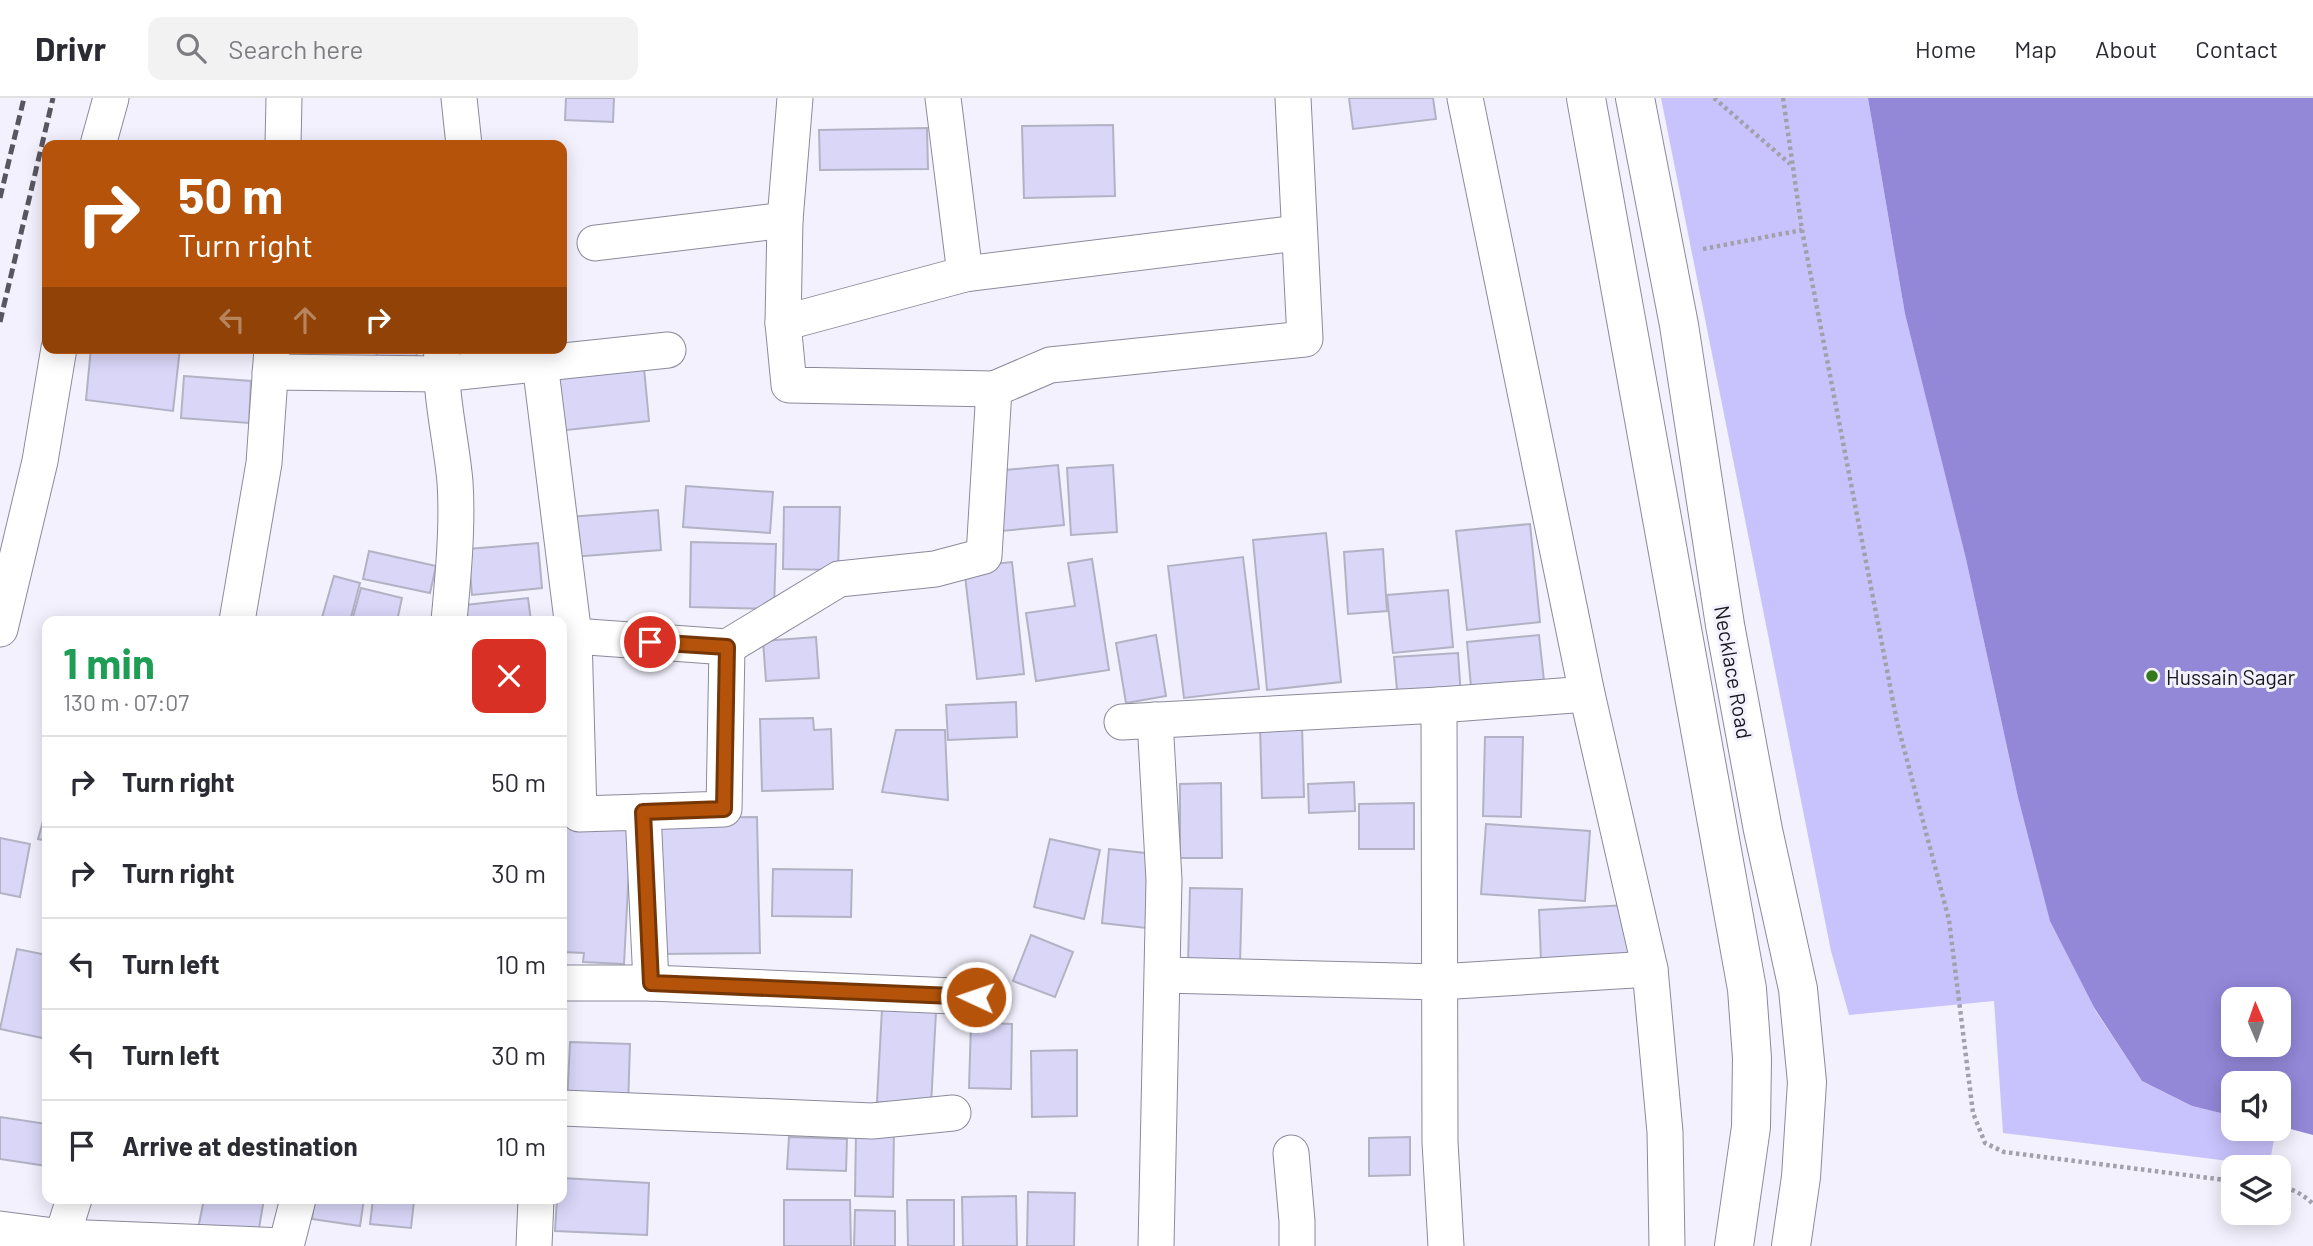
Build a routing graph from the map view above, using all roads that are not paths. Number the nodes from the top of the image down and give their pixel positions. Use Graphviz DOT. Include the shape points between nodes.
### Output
graph roads {
  1 [pos="111,98"];
  2 [pos="284,98"];
  3 [pos="459,98"];
  4 [pos="796,98"];
  5 [pos="943,98"];
  6 [pos="1293,98"];
  7 [pos="1465,98"];
  8 [pos="1586,98"];
  9 [pos="1635,98"];
  10 [pos="99,140"];
  11 [pos="283,140"];
  12 [pos="463,140"];
  13 [pos="785,220"];
  14 [pos="1298,233"];
  15 [pos="596,243"];
  16 [pos="965,274"];
  17 [pos="783,323"];
  18 [pos="668,350"];
  19 [pos="58,354"];
  20 [pos="271,360"];
  21 [pos="441,361"];
  22 [pos="540,363"];
  23 [pos="994,389"];
  24 [pos="238,616"];
  25 [pos="449,616"];
  26 [pos="0,629"];
  27 [pos="574,636"];
  28 [pos="727,647"];
  29 [pos="1587,694"];
  30 [pos="1439,705"];
  31 [pos="643,812"];
  32 [pos="570,813"];
  33 [pos="1650,969"];
  34 [pos="1163,975"];
  35 [pos="1438,982"];
  36 [pos="567,983"];
  37 [pos="651,983"];
  38 [pos="976,997"];
  39 [pos="567,1108"];
  40 [pos="953,1113"];
  41 [pos="1748,1148"];
  42 [pos="1803,1150"];
  43 [pos="1291,1153"];
  44 [pos="72,1204"];
  45 [pos="297,1204"];
  46 [pos="536,1204"];
  47 [pos="0,1229"];
  48 [pos="62,1237"];
  49 [pos="285,1246"];
  50 [pos="534,1246"];
  51 [pos="1156,1246"];
  52 [pos="1297,1246"];
  53 [pos="1446,1246"];
  54 [pos="1667,1246"];
  55 [pos="1734,1246"];
  56 [pos="1791,1246"];
  1 -- 10 [label="street"];
  2 -- 11 [label="street"];
  3 -- 12 [label="street"];
  4 -- 13 [label="street"];
  5 -- 16 [label="street"];
  6 -- 14 [label="street"];
  7 -- 29 [label="street"];
  8 -- 41 [label="main road, Necklace Road" via="1747,989 1752,1058"];
  9 -- 42 [label="main road, Necklace Road" via="1679,325 1725,625 1798,989 1807,1082"];
  13 -- 15 [label="street"];
  13 -- 17 [label="street"];
  14 -- 16 [label="street"];
  14 -- 23 [label="street" via="1305,339 1050,365"];
  16 -- 17 [label="street"];
  17 -- 23 [label="street" via="789,385"];
  18 -- 22 [label="street"];
  19 -- 26 [label="street" via="40,461"];
  20 -- 21 [label="street"];
  20 -- 24 [label="street" via="264,463"];
  21 -- 22 [label="street"];
  21 -- 25 [label="street" via="455,483"];
  22 -- 27 [label="street"];
  23 -- 28 [label="street" via="984,556 935,569 839,579"];
  27 -- 28 [label="street"];
  27 -- 32 [label="street"];
  28 -- 31 [label="street" via="724,809"];
  29 -- 30 [label="street"];
  29 -- 33 [label="street"];
  30 -- 34 [label="street" via="1139,721 1164,880"];
  30 -- 35 [label="street"];
  31 -- 32 [label="street"];
  31 -- 37 [label="street"];
  33 -- 35 [label="street"];
  33 -- 54 [label="street" via="1665,1132"];
  34 -- 35 [label="street"];
  34 -- 51 [label="street"];
  35 -- 53 [label="street"];
  36 -- 37 [label="street"];
  37 -- 38 [label="street"];
  39 -- 40 [label="street" via="872,1121"];
  41 -- 42 [label="main road"];
  41 -- 55 [label="main road, Necklace Road"];
  42 -- 56 [label="main road, Necklace Road"];
  43 -- 52 [label="street"];
  44 -- 48 [label="street"];
  45 -- 49 [label="street"];
  46 -- 50 [label="street"];
  47 -- 48 [label="street"];
  48 -- 49 [label="street"];
}
